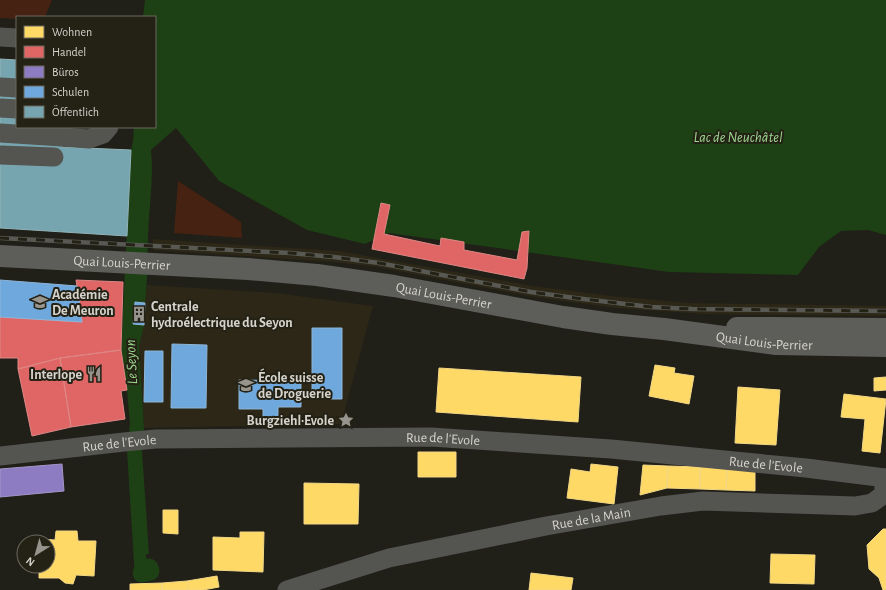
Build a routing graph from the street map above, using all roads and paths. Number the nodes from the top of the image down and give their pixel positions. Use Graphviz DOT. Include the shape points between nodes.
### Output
graph roads {
  1 [pos="0,37"];
  2 [pos="16,38"];
  3 [pos="0,87"];
  4 [pos="16,88"];
  5 [pos="0,108"];
  6 [pos="16,109"];
  7 [pos="108,128"];
  8 [pos="0,133"];
  9 [pos="0,155"];
  10 [pos="54,157"];
  11 [pos="0,256"];
  12 [pos="664,329"];
  13 [pos="886,329"];
  14 [pos="886,346"];
  15 [pos="0,456"];
  16 [pos="885,478"];
  17 [pos="287,590"];
  1 -- 2 [label="street"];
  3 -- 4 [label="street"];
  5 -- 6 [label="street"];
  7 -- 8 [label="street" via="102,134 89,139"];
  9 -- 10 [label="street"];
  11 -- 12 [label="main road, Quai Louis-Perrier" via="248,269 354,279 562,317"];
  12 -- 13 [label="main road"];
  12 -- 14 [label="main road, Quai Louis-Perrier" via="776,344"];
  15 -- 16 [label="street, Rue de l'Evole" via="148,440 431,437 610,449"];
  16 -- 17 [label="street, Rue de la Main" via="884,494 872,503 855,506 704,501 661,506 389,558"];
}
